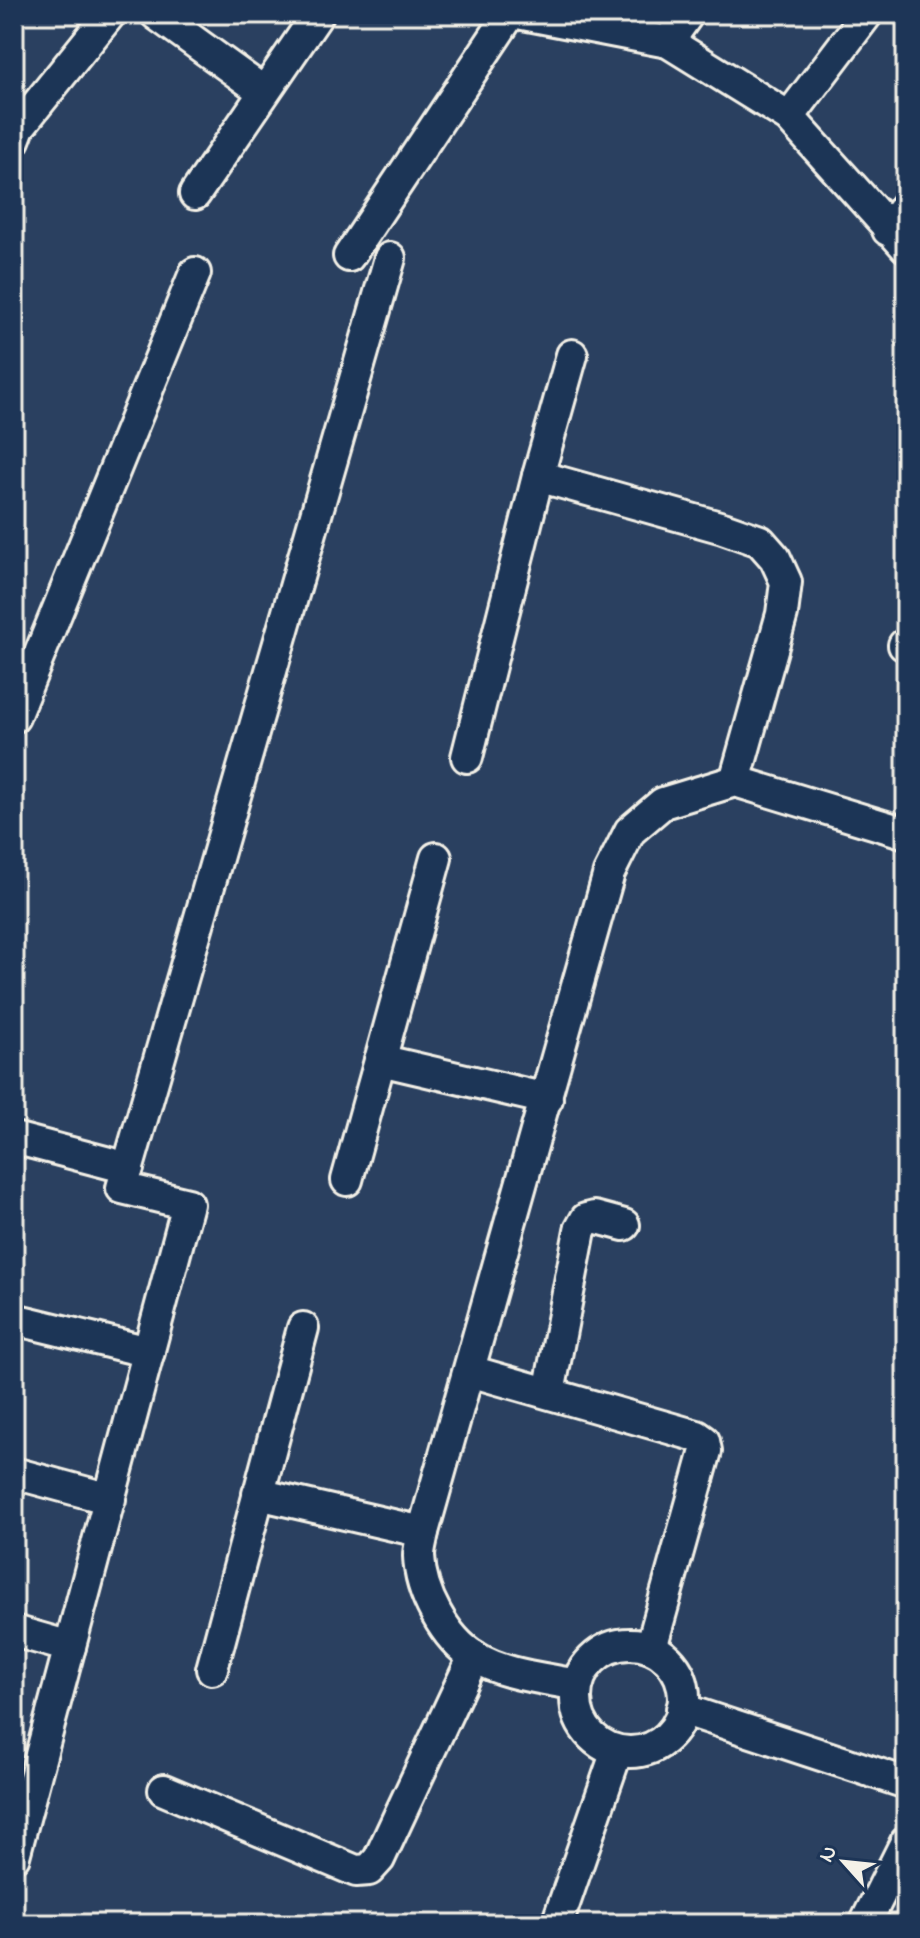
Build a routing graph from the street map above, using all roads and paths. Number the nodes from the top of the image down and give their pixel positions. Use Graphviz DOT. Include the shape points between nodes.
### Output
graph roads {
  1 [pos="110,14"];
  2 [pos="156,14"];
  3 [pos="318,14"];
  4 [pos="510,14"];
  5 [pos="523,14"];
  6 [pos="688,14"];
  7 [pos="867,14"];
  8 [pos="668,42"];
  9 [pos="264,92"];
  10 [pos="789,117"];
  11 [pos="14,140"];
  12 [pos="195,194"];
  13 [pos="906,205"];
  14 [pos="897,239"];
  15 [pos="349,256"];
  16 [pos="390,258"];
  17 [pos="195,273"];
  18 [pos="572,355"];
  19 [pos="538,476"];
  20 [pos="14,717"];
  21 [pos="467,757"];
  22 [pos="735,781"];
  23 [pos="906,833"];
  24 [pos="436,858"];
  25 [pos="380,1060"];
  26 [pos="547,1099"];
  27 [pos="14,1138"];
  28 [pos="128,1168"];
  29 [pos="347,1180"];
  30 [pos="624,1225"];
  31 [pos="14,1319"];
  32 [pos="303,1328"];
  33 [pos="149,1352"];
  34 [pos="470,1371"];
  35 [pos="549,1393"];
  36 [pos="14,1473"];
  37 [pos="258,1494"];
  38 [pos="110,1499"];
  39 [pos="423,1532"];
  40 [pos="14,1631"];
  41 [pos="70,1647"];
  42 [pos="651,1648"];
  43 [pos="474,1656"];
  44 [pos="212,1669"];
  45 [pos="577,1685"];
  46 [pos="682,1709"];
  47 [pos="617,1751"];
  48 [pos="906,1783"];
  49 [pos="164,1790"];
  50 [pos="906,1842"];
  51 [pos="14,1856"];
  52 [pos="557,1924"];
  53 [pos="865,1924"];
  1 -- 11 [label="street"];
  2 -- 9 [label="street"];
  3 -- 9 [label="street"];
  4 -- 15 [label="street"];
  5 -- 8 [label="street"];
  6 -- 8 [label="street"];
  7 -- 10 [label="street"];
  8 -- 10 [label="street"];
  9 -- 12 [label="street"];
  10 -- 14 [label="street"];
  13 -- 14 [label="street"];
  16 -- 28 [label="street"];
  17 -- 20 [label="street"];
  18 -- 19 [label="street"];
  19 -- 21 [label="street"];
  19 -- 22 [label="street" via="760,541 775,558 786,582 782,614"];
  22 -- 23 [label="street"];
  22 -- 26 [label="street" via="663,803 630,831 609,873"];
  24 -- 25 [label="street"];
  25 -- 26 [label="street"];
  25 -- 29 [label="street"];
  26 -- 34 [label="street"];
  27 -- 28 [label="street"];
  28 -- 33 [label="street" via="122,1188 188,1204"];
  30 -- 35 [label="street" via="594,1217 580,1230"];
  31 -- 33 [label="street"];
  32 -- 37 [label="street"];
  33 -- 38 [label="street"];
  34 -- 35 [label="street"];
  34 -- 39 [label="street"];
  35 -- 42 [label="street" via="704,1441 706,1451"];
  36 -- 38 [label="street"];
  37 -- 39 [label="street"];
  37 -- 44 [label="street"];
  38 -- 41 [label="street"];
  39 -- 43 [label="street" via="419,1556 433,1604 442,1623"];
  40 -- 41 [label="street"];
  41 -- 51 [label="street"];
  42 -- 45 [label="street" via="614,1646 597,1654"];
  42 -- 46 [label="street" via="678,1673"];
  43 -- 45 [label="street" via="501,1668"];
  43 -- 49 [label="street" via="379,1859 369,1870 356,1871"];
  45 -- 47 [label="street" via="580,1719 589,1733"];
  46 -- 47 [label="street" via="676,1725 651,1748"];
  46 -- 48 [label="street"];
  47 -- 52 [label="street"];
  50 -- 53 [label="street"];
}
